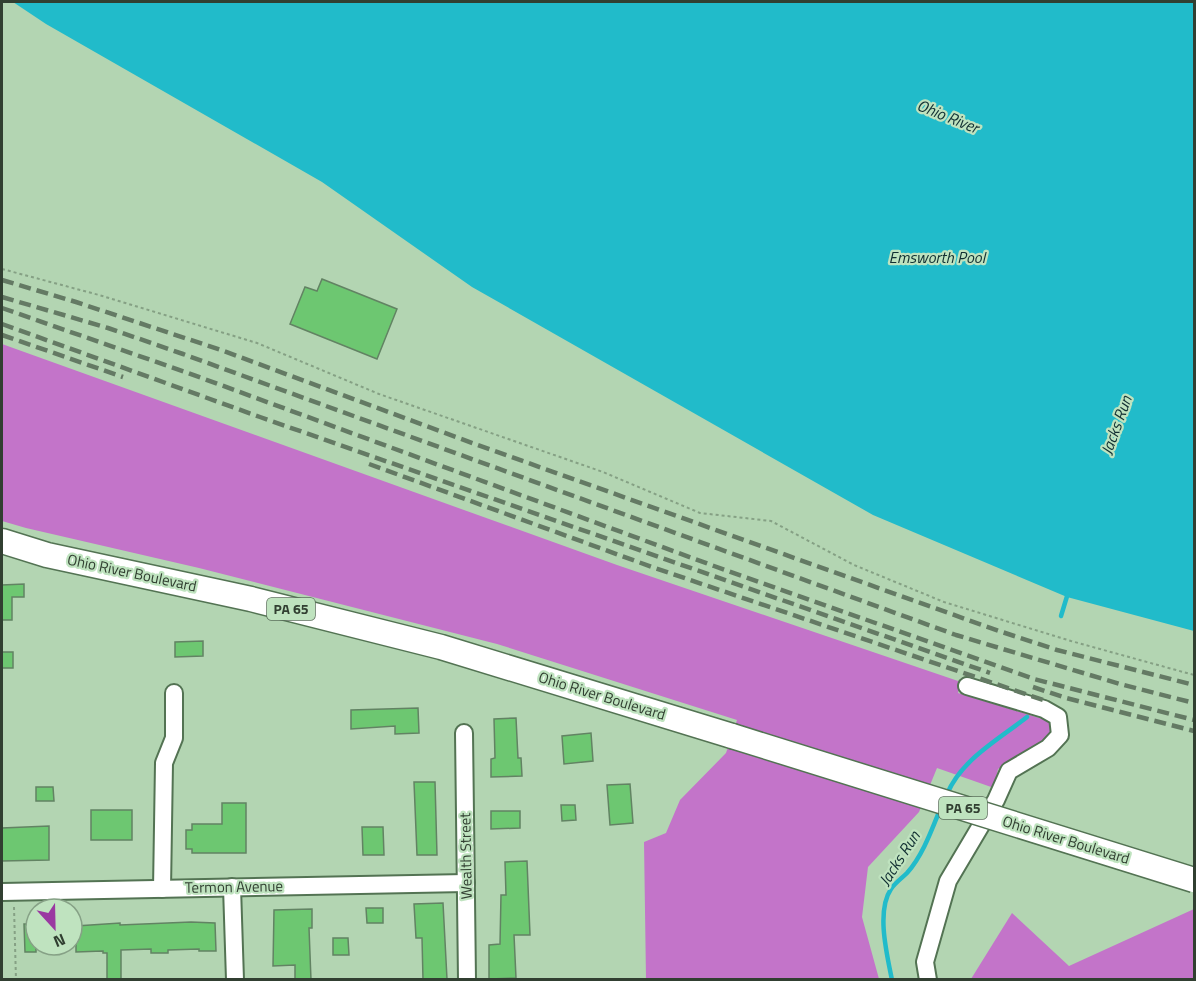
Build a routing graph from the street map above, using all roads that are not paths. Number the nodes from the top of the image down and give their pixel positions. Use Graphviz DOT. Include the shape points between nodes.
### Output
graph roads {
  1 [pos="2,541"];
  2 [pos="967,686"];
  3 [pos="174,693"];
  4 [pos="464,733"];
  5 [pos="1194,880"];
  6 [pos="466,883"];
  7 [pos="232,887"];
  8 [pos="162,889"];
  9 [pos="2,892"];
  10 [pos="235,980"];
  11 [pos="467,980"];
  12 [pos="928,980"];
  1 -- 5 [label="highway, Ohio River Boulevard / PA 65, bridge" via="47,555 251,599 441,647"];
  2 -- 12 [label="street" via="1044,709 1058,717 1060,735 1048,748 1009,771 948,881 925,962"];
  3 -- 8 [label="street" via="174,738 164,763"];
  4 -- 6 [label="street, Wealth Street"];
  6 -- 7 [label="street, Termon Avenue"];
  6 -- 11 [label="street, Wealth Street"];
  7 -- 8 [label="street, Termon Avenue"];
  7 -- 10 [label="street"];
  8 -- 9 [label="street, Termon Avenue"];
}
